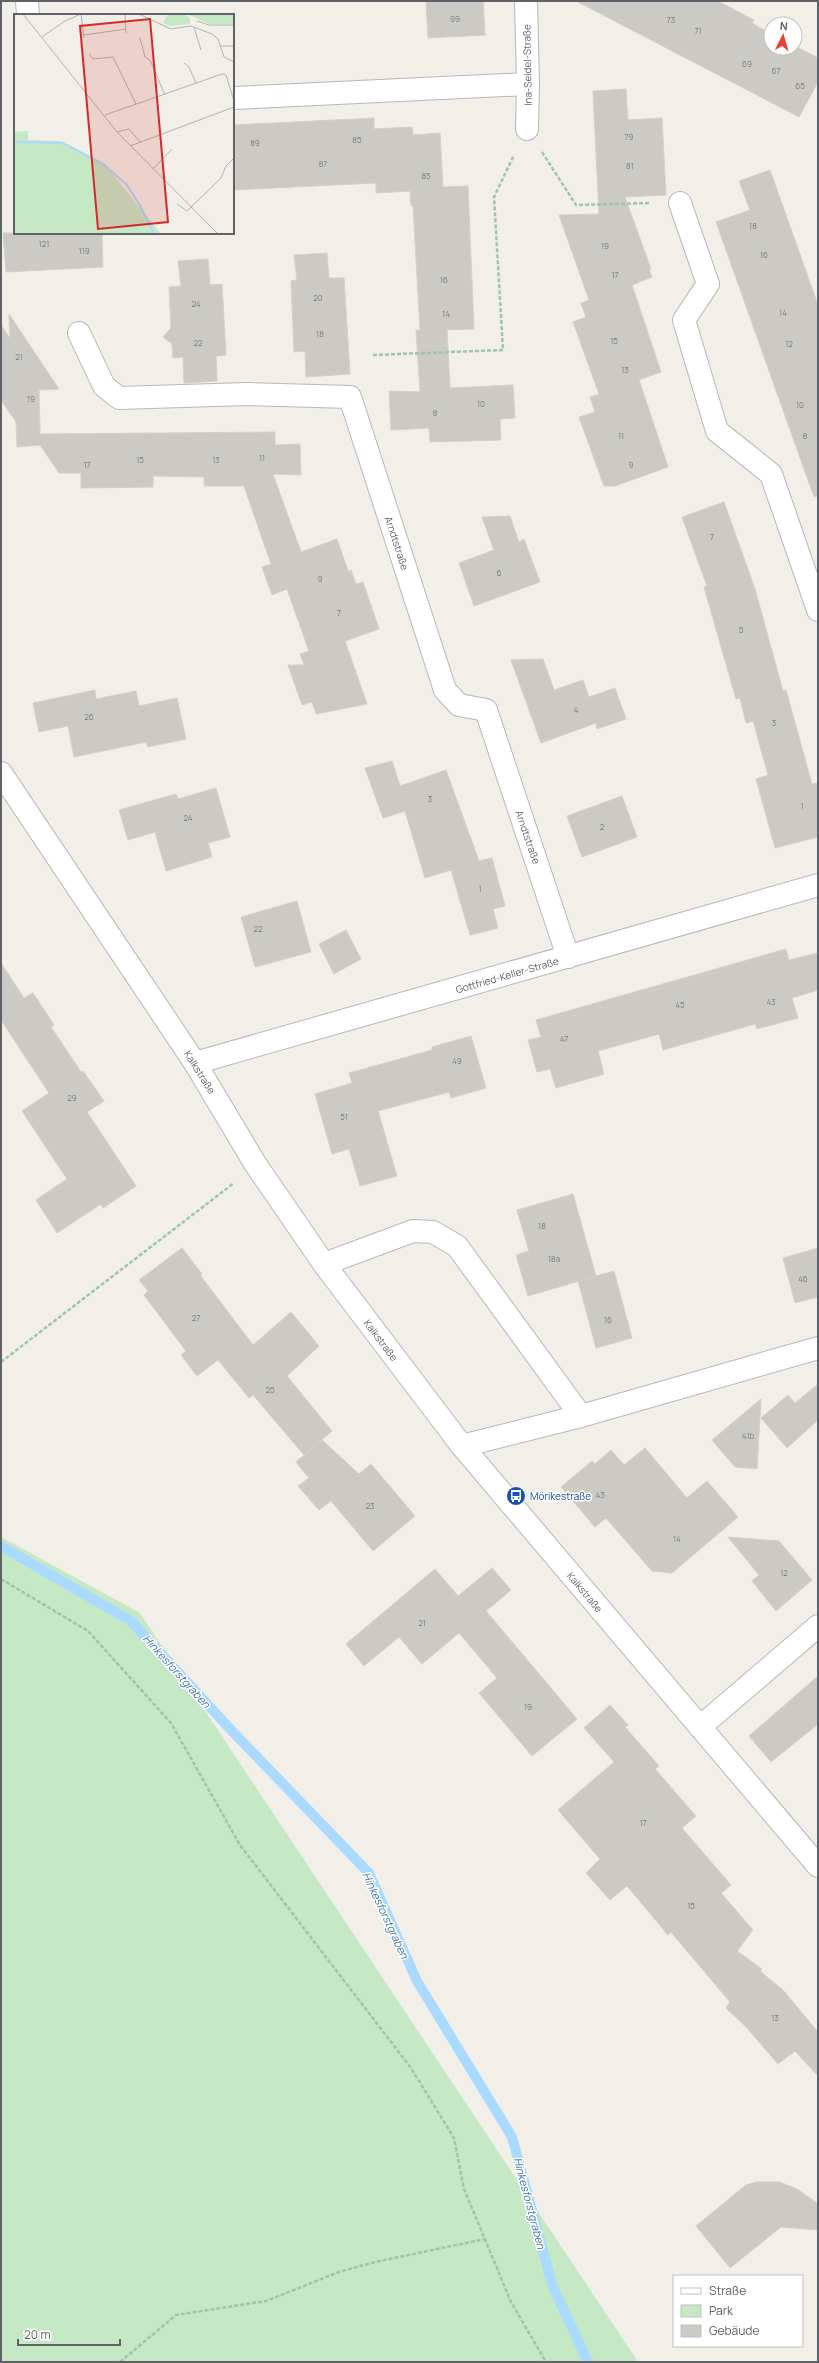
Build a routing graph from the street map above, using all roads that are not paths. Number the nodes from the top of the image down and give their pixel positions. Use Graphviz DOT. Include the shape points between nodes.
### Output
graph roads {
  1 [pos="27,1"];
  2 [pos="526,1"];
  3 [pos="28,14"];
  4 [pos="528,84"];
  5 [pos="234,98"];
  6 [pos="527,129"];
  7 [pos="680,203"];
  8 [pos="79,333"];
  9 [pos="818,610"];
  10 [pos="1,773"];
  11 [pos="818,885"];
  12 [pos="568,957"];
  13 [pos="195,1063"];
  14 [pos="324,1264"];
  15 [pos="818,1348"];
  16 [pos="581,1416"];
  17 [pos="462,1446"];
  18 [pos="818,1626"];
  19 [pos="700,1727"];
  20 [pos="818,1866"];
  1 -- 3 [label="street"];
  2 -- 4 [label="street, Ina-Seidel-Straße"];
  4 -- 5 [label="street"];
  4 -- 6 [label="street, Ina-Seidel-Straße"];
  7 -- 9 [label="street" via="708,284 684,320 717,431 771,474"];
  8 -- 12 [label="street, Arndtstraße" via="104,386 119,398 247,394 350,397 445,690 459,705 486,710"];
  10 -- 13 [label="street, Kalkstraße"];
  11 -- 12 [label="street, Gottfried-Keller-Straße"];
  12 -- 13 [label="street, Gottfried-Keller-Straße"];
  13 -- 14 [label="street, Kalkstraße" via="256,1165"];
  14 -- 16 [label="street" via="413,1231 433,1232 457,1246"];
  14 -- 17 [label="street, Kalkstraße"];
  15 -- 16 [label="street"];
  16 -- 17 [label="street"];
  17 -- 19 [label="street, Kalkstraße"];
  18 -- 19 [label="street"];
  19 -- 20 [label="street, Kalkstraße"];
}
